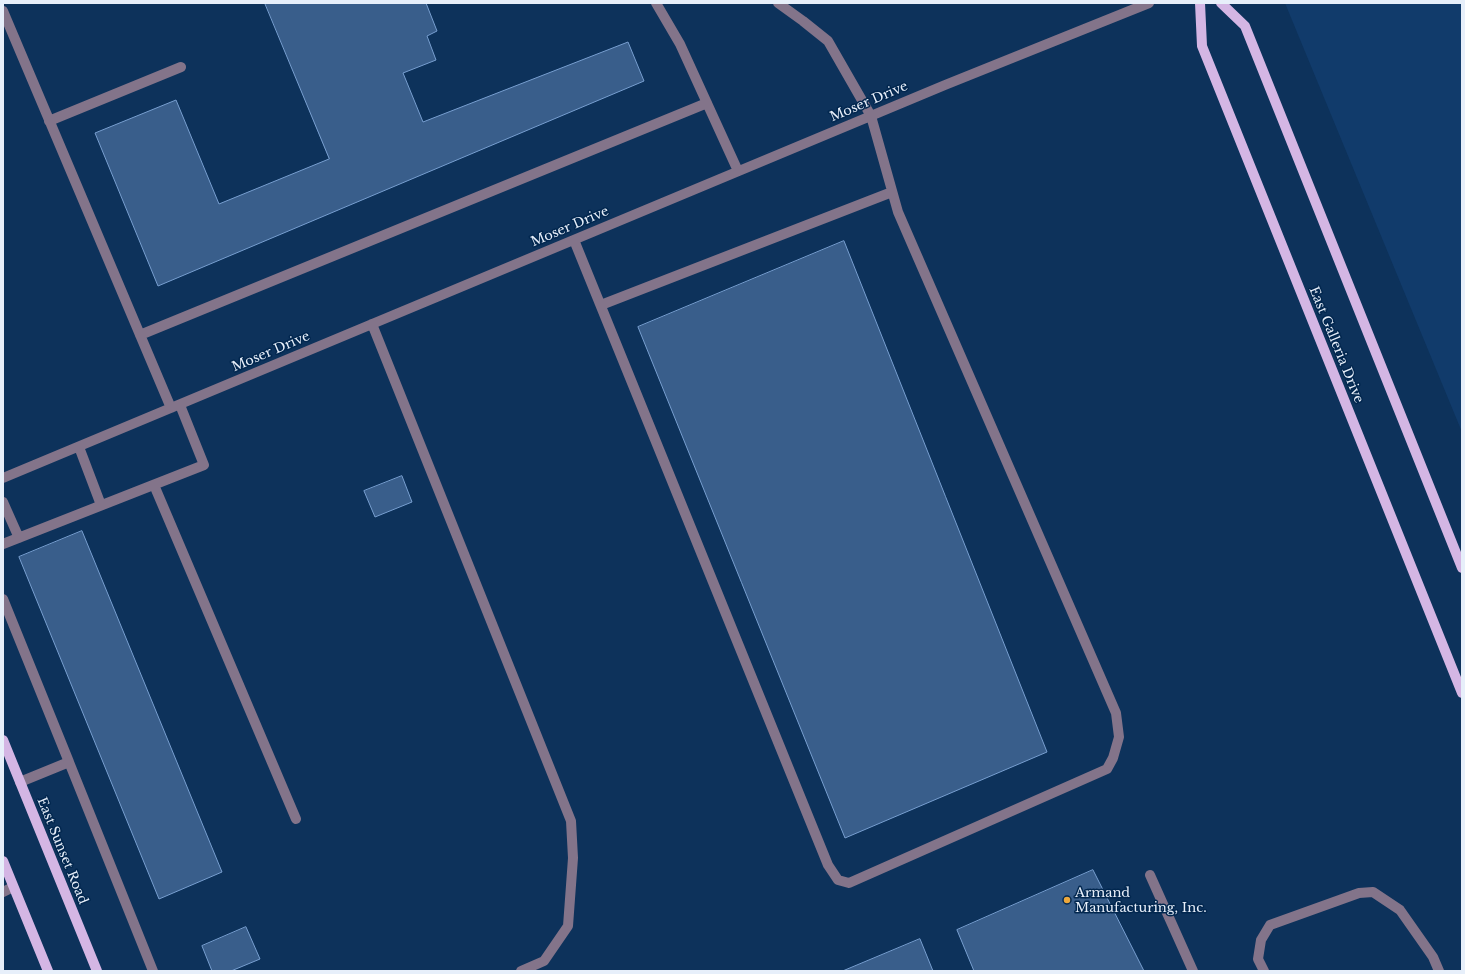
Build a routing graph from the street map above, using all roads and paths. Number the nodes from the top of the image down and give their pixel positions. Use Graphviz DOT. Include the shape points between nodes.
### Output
graph roads {
  1 [pos="656,3"];
  2 [pos="778,3"];
  3 [pos="1149,3"];
  4 [pos="1200,3"];
  5 [pos="1221,3"];
  6 [pos="3,11"];
  7 [pos="181,67"];
  8 [pos="706,103"];
  9 [pos="871,116"];
  10 [pos="49,121"];
  11 [pos="738,172"];
  12 [pos="892,192"];
  13 [pos="574,240"];
  14 [pos="601,306"];
  15 [pos="372,324"];
  16 [pos="140,336"];
  17 [pos="175,406"];
  18 [pos="79,447"];
  19 [pos="3,478"];
  20 [pos="154,485"];
  21 [pos="3,502"];
  22 [pos="101,505"];
  23 [pos="19,538"];
  24 [pos="3,544"];
  25 [pos="1462,568"];
  26 [pos="3,599"];
  27 [pos="1462,693"];
  28 [pos="3,740"];
  29 [pos="69,762"];
  30 [pos="20,782"];
  31 [pos="296,819"];
  32 [pos="3,861"];
  33 [pos="1150,875"];
  34 [pos="14,887"];
  35 [pos="3,892"];
  36 [pos="48,971"];
  37 [pos="97,971"];
  38 [pos="153,971"];
  39 [pos="521,971"];
  40 [pos="1193,971"];
  41 [pos="1264,971"];
  42 [pos="1439,971"];
  1 -- 8 [label="street" via="680,44"];
  2 -- 9 [label="street" via="828,41"];
  3 -- 9 [label="street, Moser Drive"];
  4 -- 27 [label="main road, East Galleria Drive" via="1202,46"];
  5 -- 25 [label="main road" via="1245,26"];
  6 -- 10 [label="street"];
  7 -- 10 [label="street"];
  8 -- 11 [label="street"];
  8 -- 16 [label="street"];
  9 -- 11 [label="street, Moser Drive"];
  9 -- 12 [label="street"];
  10 -- 16 [label="street"];
  11 -- 13 [label="street, Moser Drive"];
  12 -- 14 [label="street"];
  12 -- 14 [label="street" via="898,212 1116,712 1119,737 1107,769 849,883 838,880 828,865"];
  13 -- 14 [label="street"];
  13 -- 15 [label="street, Moser Drive"];
  15 -- 17 [label="street, Moser Drive"];
  15 -- 39 [label="street" via="571,821 573,858 568,926 544,961"];
  16 -- 17 [label="street"];
  17 -- 18 [label="street, Moser Drive"];
  17 -- 20 [label="street" via="204,465"];
  18 -- 19 [label="street, Moser Drive"];
  18 -- 22 [label="street"];
  20 -- 22 [label="street"];
  20 -- 31 [label="street"];
  21 -- 23 [label="street"];
  22 -- 23 [label="street"];
  23 -- 24 [label="street"];
  26 -- 29 [label="street"];
  28 -- 30 [label="main road, East Sunset Road"];
  29 -- 30 [label="street"];
  29 -- 38 [label="street"];
  30 -- 37 [label="main road, East Sunset Road"];
  32 -- 34 [label="main road"];
  33 -- 40 [label="street"];
  34 -- 35 [label="street"];
  34 -- 36 [label="main road"];
  41 -- 42 [label="street" via="1258,959 1261,940 1270,925 1359,893 1373,892 1400,910 1433,957"];
}
